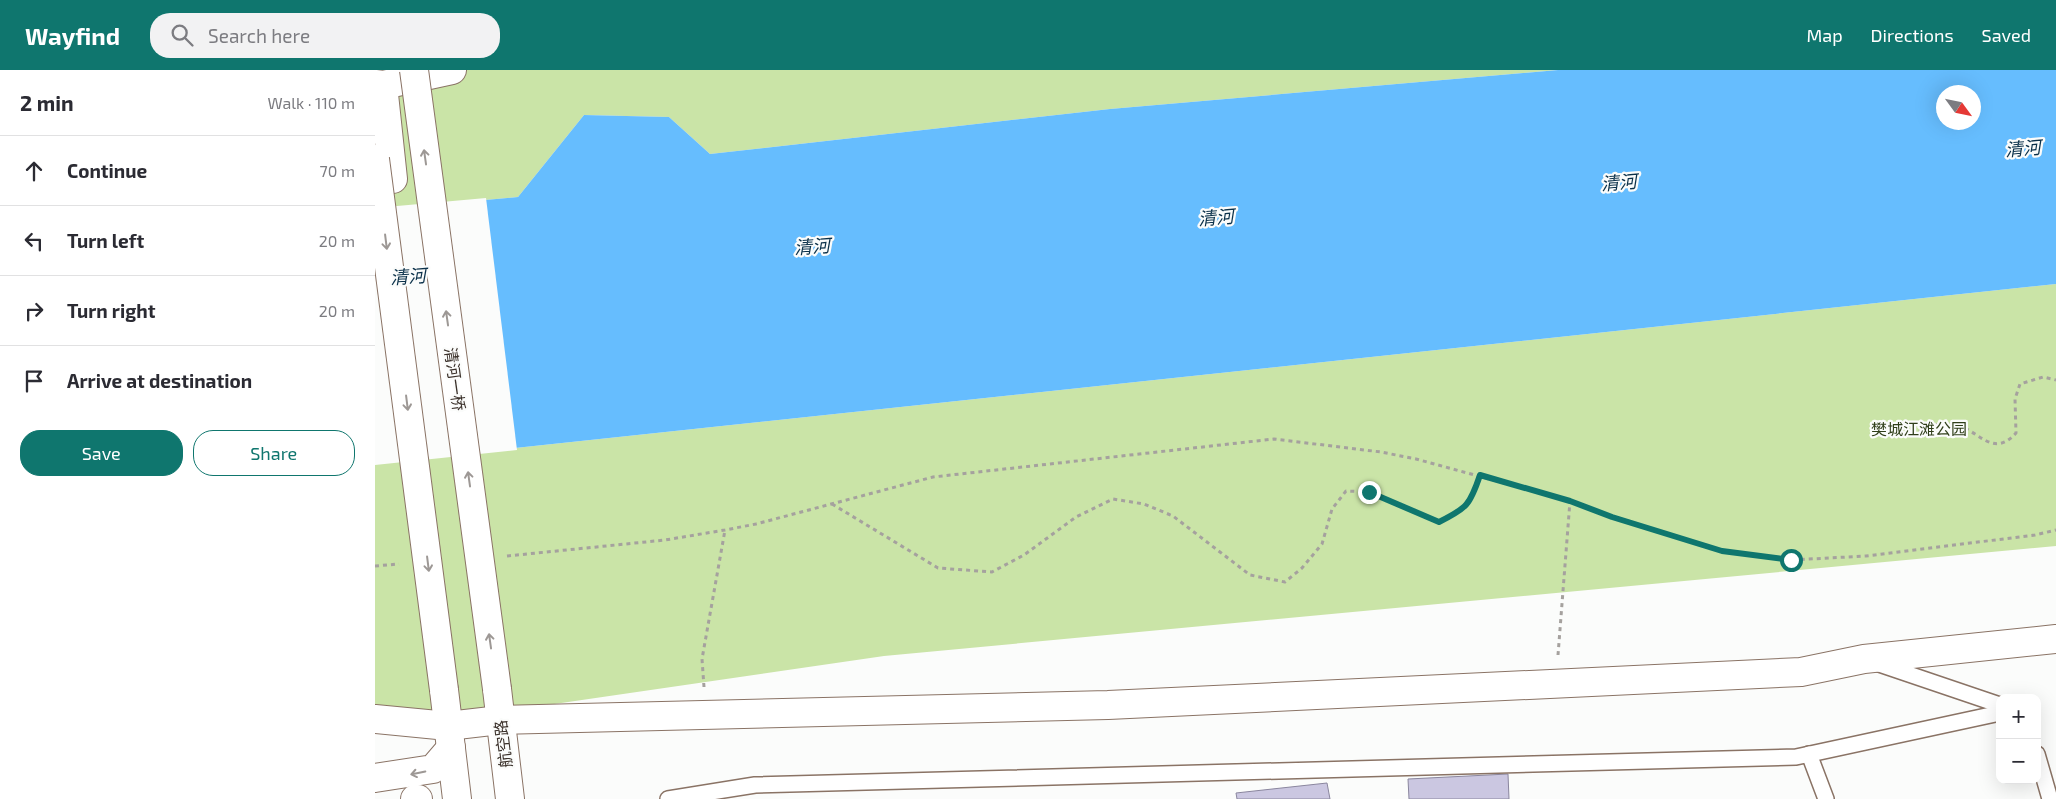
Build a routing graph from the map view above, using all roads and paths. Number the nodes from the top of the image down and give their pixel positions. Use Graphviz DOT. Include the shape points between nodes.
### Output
graph roads {
  1 [pos="414,70"];
  2 [pos="452,70"];
  3 [pos="379,85"];
  4 [pos="375,159"];
  5 [pos="375,179"];
  6 [pos="2056,380"];
  7 [pos="1912,435"];
  8 [pos="1480,475"];
  9 [pos="1570,501"];
  10 [pos="832,503"];
  11 [pos="725,530"];
  12 [pos="2056,530"];
  13 [pos="501,557"];
  14 [pos="404,564"];
  15 [pos="375,566"];
  16 [pos="2056,639"];
  17 [pos="1865,659"];
  18 [pos="1555,683"];
  19 [pos="497,689"];
  20 [pos="1996,704"];
  21 [pos="706,714"];
  22 [pos="1996,715"];
  23 [pos="375,719"];
  24 [pos="500,720"];
  25 [pos="449,737"];
  26 [pos="1809,754"];
  27 [pos="2041,768"];
  28 [pos="375,778"];
  29 [pos="457,799"];
  30 [pos="510,799"];
  31 [pos="668,799"];
  32 [pos="1826,799"];
  33 [pos="2050,799"];
  19 -- 1 [label="street, 清河一桥, one-way, bridge"];
  2 -- 3 [label="street"];
  3 -- 5 [label="street" via="393,179"];
  4 -- 25 [label="street, one-way, bridge"];
  6 -- 7 [label="path" via="2043,377 2021,384 2015,399 2016,433 2010,440 1987,442 1954,424 1934,424"];
  8 -- 9 [label="path"];
  8 -- 10 [label="path" via="1381,452 1274,439 933,477"];
  8 -- 10 [label="path" via="1474,494 1463,510 1439,522 1369,492 1346,491 1332,510 1322,544 1285,582 1250,575 1173,516 1137,503 1113,499 1076,517 1024,555 992,572 938,568"];
  9 -- 12 [label="path" via="1722,551 1791,560 1865,556"];
  9 -- 18 [label="path"];
  10 -- 11 [label="path"];
  11 -- 13 [label="path" via="665,540"];
  11 -- 21 [label="path" via="702,659"];
  14 -- 15 [label="path"];
  16 -- 17 [label="street"];
  17 -- 18 [label="street" via="1801,672"];
  17 -- 20 [label="lane"];
  18 -- 21 [label="street" via="1108,705"];
  19 -- 24 [label="street, 航空路"];
  21 -- 24 [label="street"];
  22 -- 26 [label="lane"];
  23 -- 25 [label="street"];
  24 -- 25 [label="street"];
  24 -- 30 [label="street, 航空路"];
  25 -- 28 [label="street, one-way" via="433,769"];
  25 -- 29 [label="street"];
  26 -- 31 [label="lane" via="1796,757 755,785"];
  26 -- 32 [label="lane"];
  27 -- 33 [label="lane"];
}
